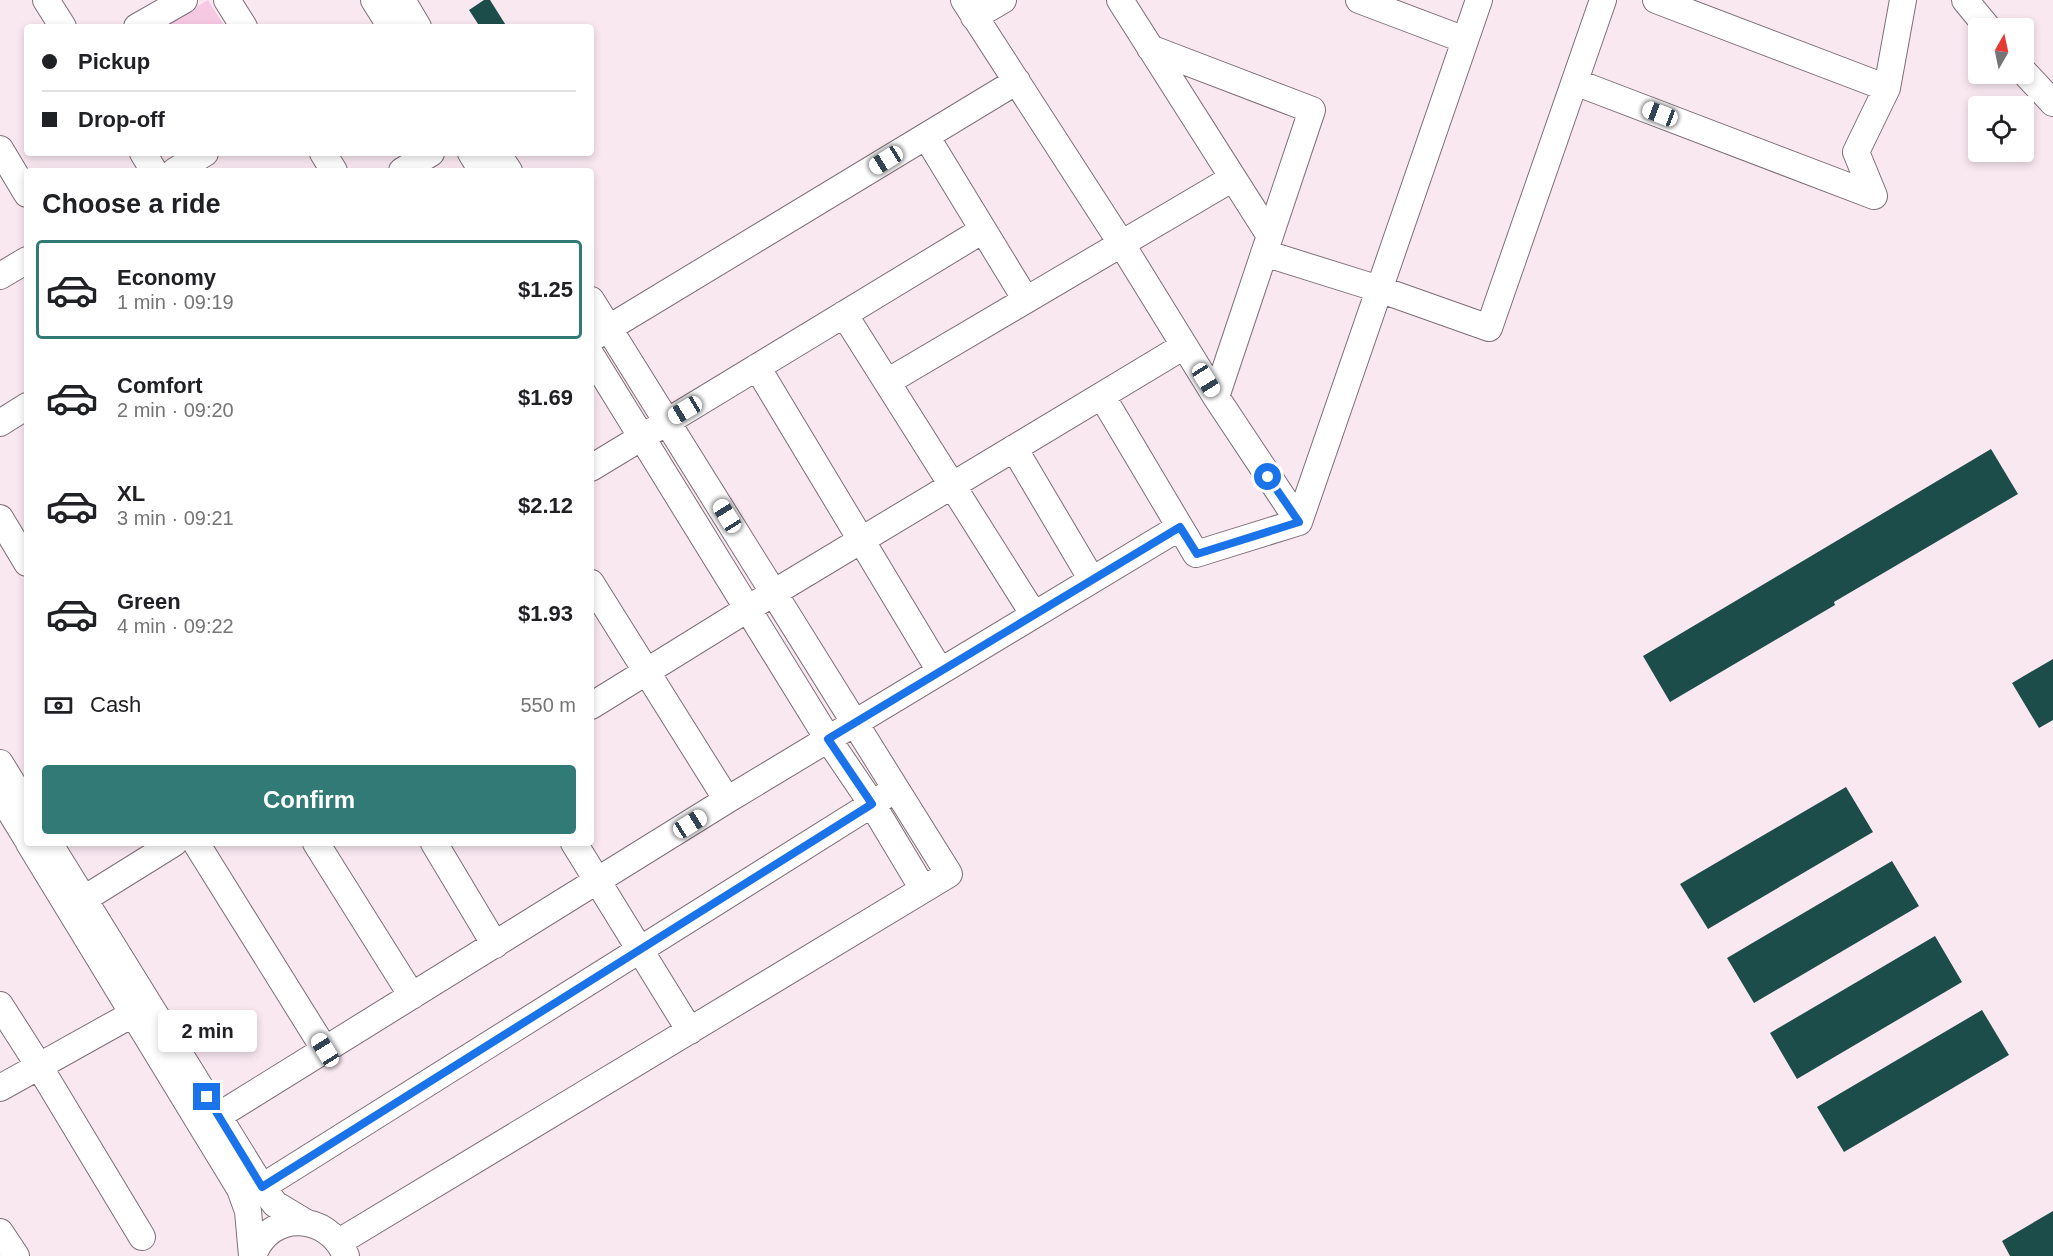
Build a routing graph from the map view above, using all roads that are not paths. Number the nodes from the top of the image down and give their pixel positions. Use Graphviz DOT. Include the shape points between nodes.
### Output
graph roads {
  1 [pos="46,0"];
  2 [pos="184,0"];
  3 [pos="227,0"];
  4 [pos="374,0"];
  5 [pos="402,0"];
  6 [pos="1003,0"];
  7 [pos="1120,0"];
  8 [pos="1359,0"];
  9 [pos="1479,0"];
  10 [pos="1603,0"];
  11 [pos="1656,0"];
  12 [pos="1903,0"];
  13 [pos="1965,0"];
  14 [pos="969,8"];
  15 [pos="1980,18"];
  16 [pos="61,24"];
  17 [pos="142,24"];
  18 [pos="242,24"];
  19 [pos="389,24"];
  20 [pos="416,24"];
  21 [pos="1465,40"];
  22 [pos="1150,48"];
  23 [pos="1017,81"];
  24 [pos="1575,82"];
  25 [pos="2034,83"];
  26 [pos="1887,88"];
  27 [pos="2053,103"];
  28 [pos="926,136"];
  29 [pos="0,149"];
  30 [pos="200,156"];
  31 [pos="426,156"];
  32 [pos="180,168"];
  33 [pos="407,168"];
  34 [pos="1233,178"];
  35 [pos="24,189"];
  36 [pos="983,230"];
  37 [pos="1121,243"];
  38 [pos="1267,245"];
  39 [pos="24,262"];
  40 [pos="0,276"];
  41 [pos="1379,289"];
  42 [pos="1026,300"];
  43 [pos="594,311"];
  44 [pos="844,314"];
  45 [pos="600,333"];
  46 [pos="1184,346"];
  47 [pos="594,360"];
  48 [pos="757,367"];
  49 [pos="887,382"];
  50 [pos="1102,396"];
  51 [pos="1216,397"];
  52 [pos="24,408"];
  53 [pos="667,421"];
  54 [pos="0,423"];
  55 [pos="640,438"];
  56 [pos="1014,448"];
  57 [pos="594,466"];
  58 [pos="953,485"];
  59 [pos="0,518"];
  60 [pos="1299,522"];
  61 [pos="1180,527"];
  62 [pos="861,540"];
  63 [pos="24,558"];
  64 [pos="1092,580"];
  65 [pos="594,589"];
  66 [pos="775,592"];
  67 [pos="749,609"];
  68 [pos="1034,615"];
  69 [pos="940,671"];
  70 [pos="646,672"];
  71 [pos="594,704"];
  72 [pos="855,722"];
  73 [pos="828,739"];
  74 [pos="0,763"];
  75 [pos="896,789"];
  76 [pos="0,795"];
  77 [pos="727,800"];
  78 [pos="872,804"];
  79 [pos="21,826"];
  80 [pos="34,846"];
  81 [pos="52,846"];
  82 [pos="169,846"];
  83 [pos="198,846"];
  84 [pos="318,846"];
  85 [pos="436,846"];
  86 [pos="576,846"];
  87 [pos="597,882"];
  88 [pos="924,889"];
  89 [pos="84,899"];
  90 [pos="495,945"];
  91 [pos="640,950"];
  92 [pos="412,996"];
  93 [pos="0,1005"];
  94 [pos="141,1009"];
  95 [pos="690,1031"];
  96 [pos="325,1050"];
  97 [pos="39,1066"];
  98 [pos="0,1088"];
  99 [pos="218,1116"];
  100 [pos="262,1187"];
  101 [pos="305,1222"];
  102 [pos="0,1232"];
  103 [pos="142,1237"];
  104 [pos="343,1249"];
  105 [pos="16,1256"];
  106 [pos="252,1256"];
  1 -- 16 [label="street"];
  2 -- 17 [label="street"];
  3 -- 18 [label="street"];
  4 -- 19 [label="street"];
  5 -- 20 [label="street"];
  6 -- 14 [label="street"];
  7 -- 22 [label="street"];
  8 -- 21 [label="street"];
  9 -- 21 [label="street"];
  10 -- 24 [label="street"];
  11 -- 26 [label="street"];
  12 -- 26 [label="street"];
  13 -- 15 [label="street"];
  14 -- 23 [label="street"];
  21 -- 41 [label="street"];
  22 -- 34 [label="street"];
  22 -- 38 [label="street" via="1312,110"];
  23 -- 28 [label="street"];
  23 -- 37 [label="street"];
  24 -- 26 [label="street" via="1874,196 1856,152"];
  24 -- 41 [label="street" via="1489,328"];
  25 -- 27 [label="street"];
  28 -- 36 [label="street"];
  28 -- 45 [label="street"];
  29 -- 35 [label="street"];
  30 -- 32 [label="street"];
  31 -- 33 [label="street"];
  34 -- 37 [label="street"];
  34 -- 38 [label="street"];
  36 -- 42 [label="street"];
  36 -- 44 [label="street"];
  37 -- 42 [label="street"];
  37 -- 46 [label="street"];
  38 -- 41 [label="street"];
  38 -- 51 [label="street"];
  39 -- 40 [label="street"];
  41 -- 60 [label="street"];
  42 -- 49 [label="street"];
  43 -- 45 [label="street"];
  44 -- 48 [label="street"];
  44 -- 49 [label="street"];
  45 -- 53 [label="street"];
  46 -- 50 [label="street"];
  46 -- 51 [label="street"];
  47 -- 55 [label="street"];
  48 -- 53 [label="street"];
  48 -- 62 [label="street"];
  49 -- 58 [label="street"];
  50 -- 56 [label="street"];
  50 -- 61 [label="street"];
  51 -- 60 [label="street"];
  52 -- 54 [label="street"];
  53 -- 55 [label="street"];
  53 -- 66 [label="street"];
  55 -- 57 [label="street"];
  55 -- 67 [label="street"];
  56 -- 58 [label="street"];
  56 -- 64 [label="street"];
  58 -- 62 [label="street"];
  58 -- 68 [label="street"];
  59 -- 63 [label="street"];
  60 -- 61 [label="street" via="1197,554"];
  61 -- 64 [label="street"];
  62 -- 66 [label="street"];
  62 -- 69 [label="street"];
  64 -- 68 [label="street"];
  65 -- 70 [label="street"];
  66 -- 67 [label="street"];
  66 -- 72 [label="street"];
  67 -- 70 [label="street"];
  67 -- 73 [label="street"];
  68 -- 69 [label="street"];
  69 -- 72 [label="street"];
  70 -- 71 [label="street"];
  70 -- 77 [label="street"];
  72 -- 73 [label="street"];
  72 -- 75 [label="street"];
  73 -- 77 [label="street"];
  73 -- 78 [label="street"];
  74 -- 79 [label="street"];
  75 -- 78 [label="street"];
  75 -- 88 [label="street" via="949,874"];
  76 -- 79 [label="street"];
  77 -- 87 [label="street"];
  78 -- 88 [label="street"];
  78 -- 91 [label="street"];
  80 -- 94 [label="street"];
  81 -- 89 [label="street"];
  82 -- 89 [label="street"];
  83 -- 96 [label="street"];
  84 -- 92 [label="street"];
  85 -- 90 [label="street"];
  86 -- 87 [label="street"];
  87 -- 90 [label="street"];
  87 -- 91 [label="street"];
  88 -- 95 [label="street"];
  89 -- 94 [label="street"];
  90 -- 92 [label="street"];
  91 -- 95 [label="street"];
  91 -- 100 [label="street"];
  92 -- 96 [label="street"];
  93 -- 97 [label="street"];
  94 -- 97 [label="street"];
  94 -- 99 [label="street"];
  94 -- 106 [label="street" via="240,1189 248,1211"];
  95 -- 104 [label="street"];
  96 -- 99 [label="street"];
  97 -- 98 [label="street"];
  97 -- 103 [label="street"];
  99 -- 100 [label="street"];
  100 -- 101 [label="street" via="275,1204"];
  101 -- 104 [label="street" via="327,1230"];
  101 -- 106 [label="street" via="293,1222 271,1231"];
  102 -- 105 [label="street"];
}
